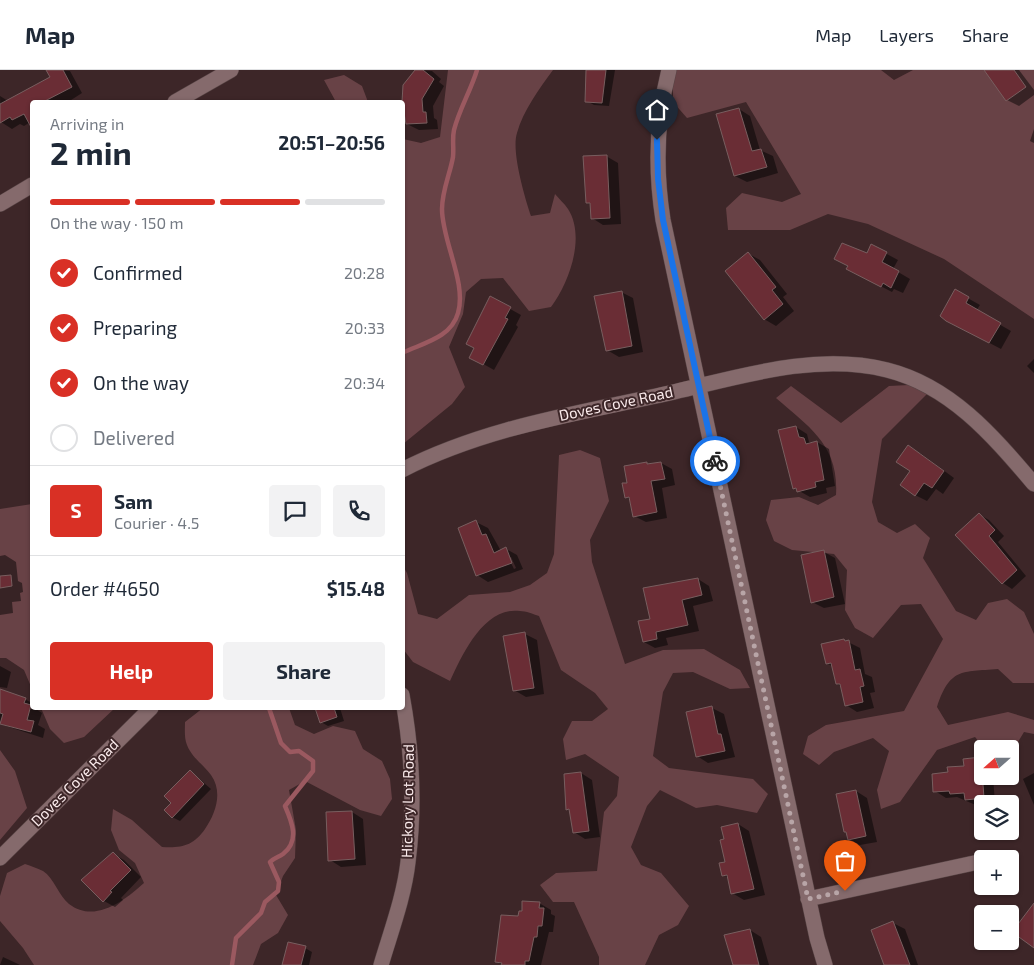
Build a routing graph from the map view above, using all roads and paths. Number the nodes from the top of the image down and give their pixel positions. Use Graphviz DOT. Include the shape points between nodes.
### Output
graph roads {
  1 [pos="231,70"];
  2 [pos="668,70"];
  3 [pos="178,100"];
  4 [pos="30,186"];
  5 [pos="0,204"];
  6 [pos="699,386"];
  7 [pos="405,468"];
  8 [pos="1034,484"];
  9 [pos="149,710"];
  10 [pos="405,710"];
  11 [pos="0,858"];
  12 [pos="974,863"];
  13 [pos="808,899"];
  14 [pos="381,965"];
  15 [pos="825,965"];
  1 -- 3 [label="street"];
  2 -- 6 [label="street" via="658,128 660,200"];
  4 -- 5 [label="street"];
  6 -- 7 [label="street, Doves Cove Road" via="486,435"];
  6 -- 8 [label="street, Doves Cove Road" via="820,364 854,364 888,370 938,392 968,413"];
  6 -- 13 [label="street"];
  9 -- 11 [label="street, Doves Cove Road"];
  10 -- 14 [label="street, Hickory Lot Road" via="411,775 409,852 401,899"];
  12 -- 13 [label="street"];
  13 -- 15 [label="street"];
}
